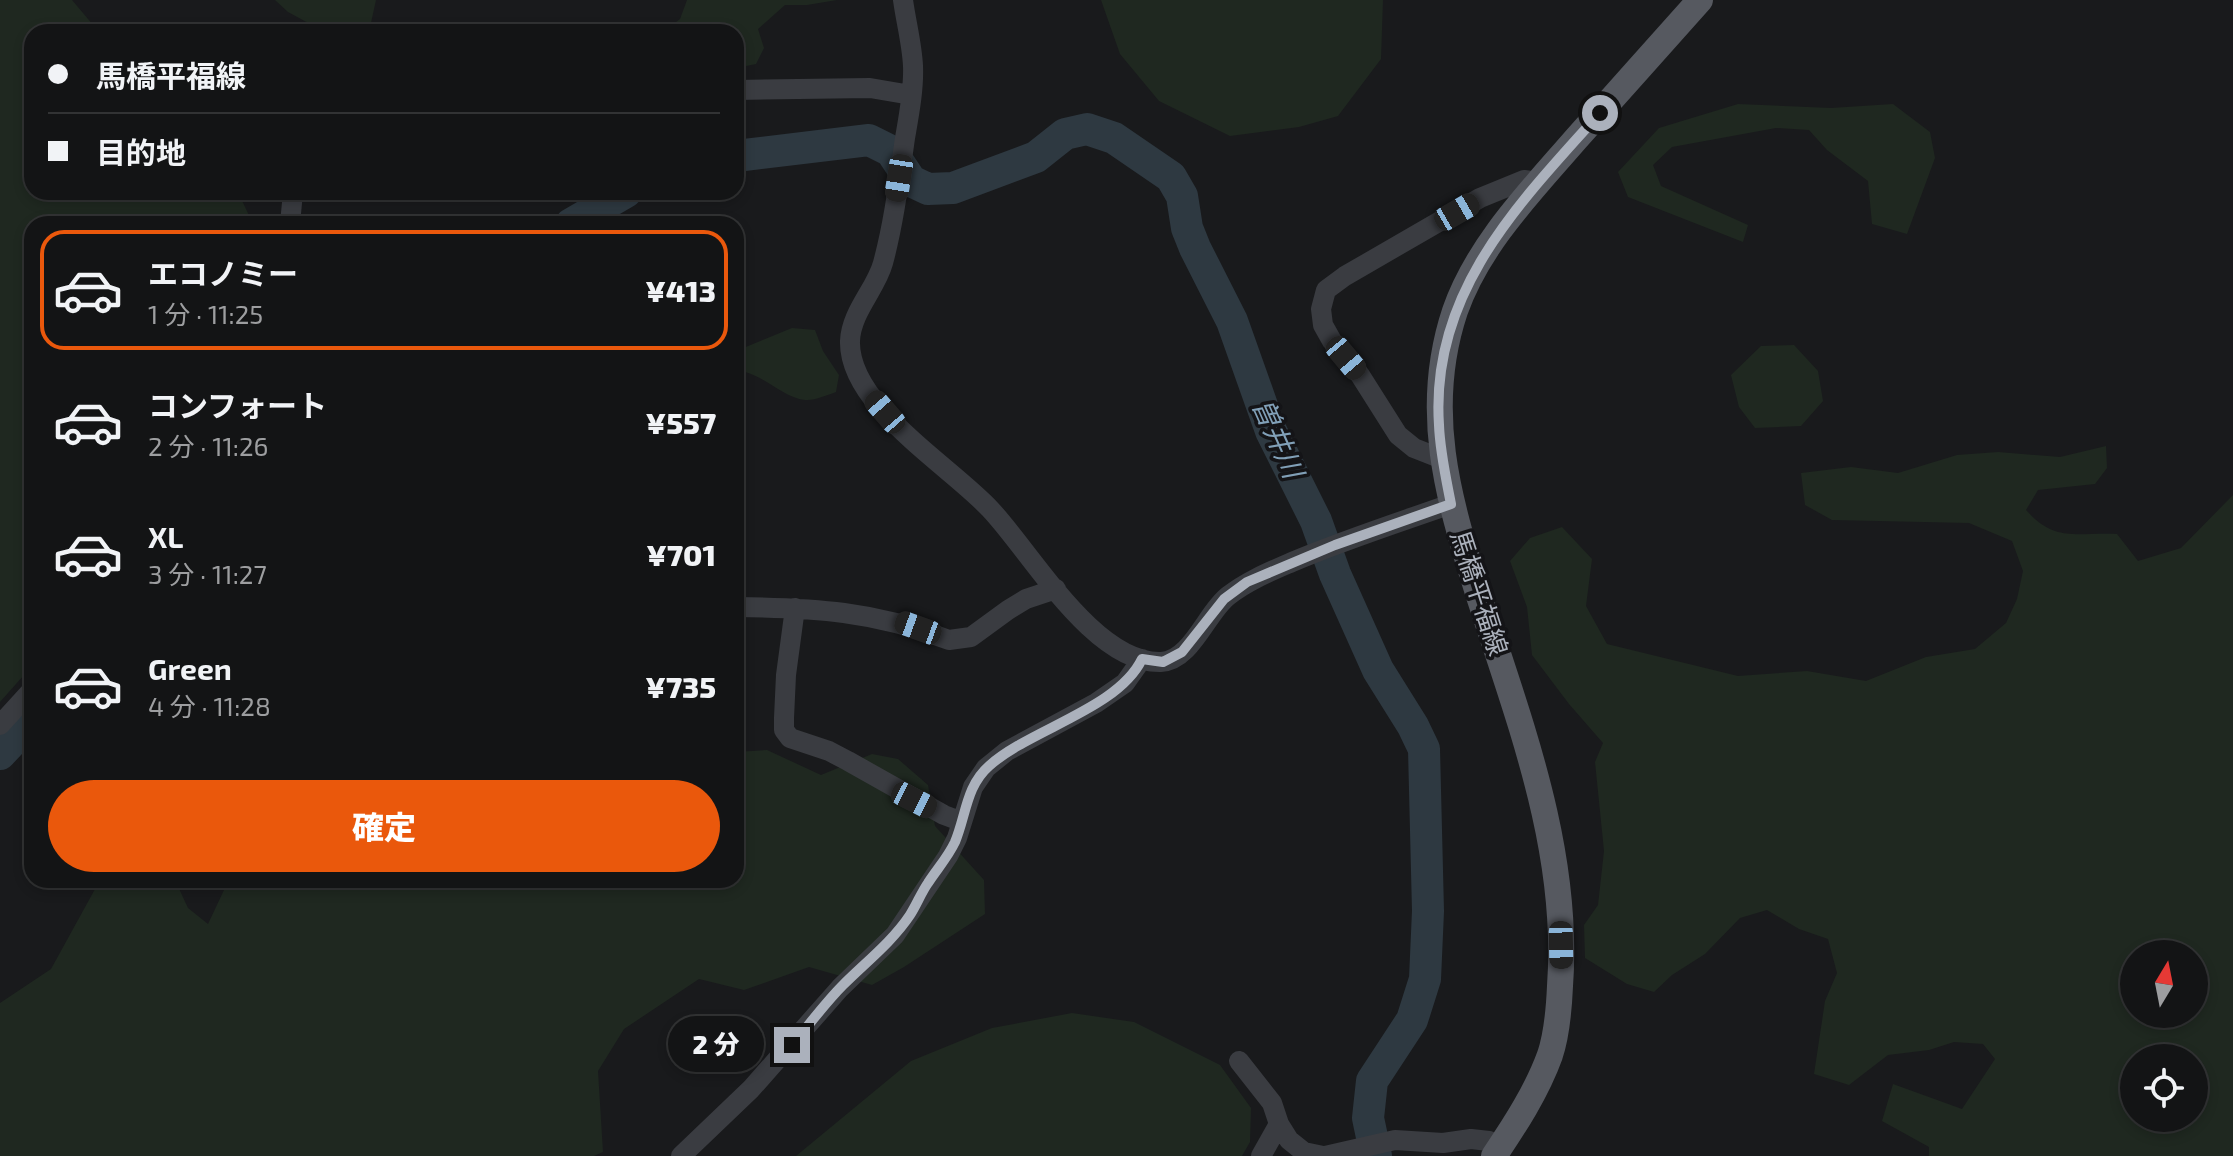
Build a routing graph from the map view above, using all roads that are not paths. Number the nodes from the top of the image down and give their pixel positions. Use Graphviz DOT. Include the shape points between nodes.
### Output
graph roads {
  1 [pos="903,0"];
  2 [pos="1700,0"];
  3 [pos="744,90"];
  4 [pos="911,95"];
  5 [pos="1538,182"];
  6 [pos="1442,459"];
  7 [pos="1451,504"];
  8 [pos="1056,589"];
  9 [pos="744,607"];
  10 [pos="795,608"];
  11 [pos="1142,659"];
  12 [pos="24,699"];
  13 [pos="0,725"];
  14 [pos="960,821"];
  15 [pos="1239,1061"];
  16 [pos="1279,1124"];
  17 [pos="1497,1151"];
  18 [pos="681,1156"];
  19 [pos="1261,1156"];
  20 [pos="1324,1156"];
  1 -- 4 [label="street" via="913,66"];
  2 -- 5 [label="main road, 馬橋平福線"];
  3 -- 4 [label="street" via="870,88"];
  4 -- 8 [label="street" via="888,243 854,321 854,365 898,427 989,508"];
  5 -- 6 [label="main road, 馬橋平福線" via="1484,254 1455,311 1440,386"];
  5 -- 6 [label="street" via="1524,180 1480,198 1326,290 1321,309 1332,341 1398,435"];
  6 -- 7 [label="main road, 馬橋平福線"];
  7 -- 11 [label="street" via="1247,582 1224,599 1182,652 1163,662"];
  7 -- 17 [label="main road, 馬橋平福線" via="1544,803 1561,924 1562,967 1551,1053"];
  8 -- 10 [label="street" via="1026,599 960,640 878,617"];
  8 -- 11 [label="street" via="1113,647"];
  9 -- 10 [label="street"];
  10 -- 14 [label="street" via="784,718 790,738 829,751"];
  11 -- 14 [label="street" via="1125,683 986,768"];
  12 -- 13 [label="street"];
  14 -- 18 [label="street" via="948,856 895,935"];
  15 -- 16 [label="street" via="1272,1103"];
  16 -- 19 [label="street"];
  16 -- 20 [label="street" via="1304,1152"];
  17 -- 20 [label="street" via="1489,1141 1471,1139 1374,1144"];
}
